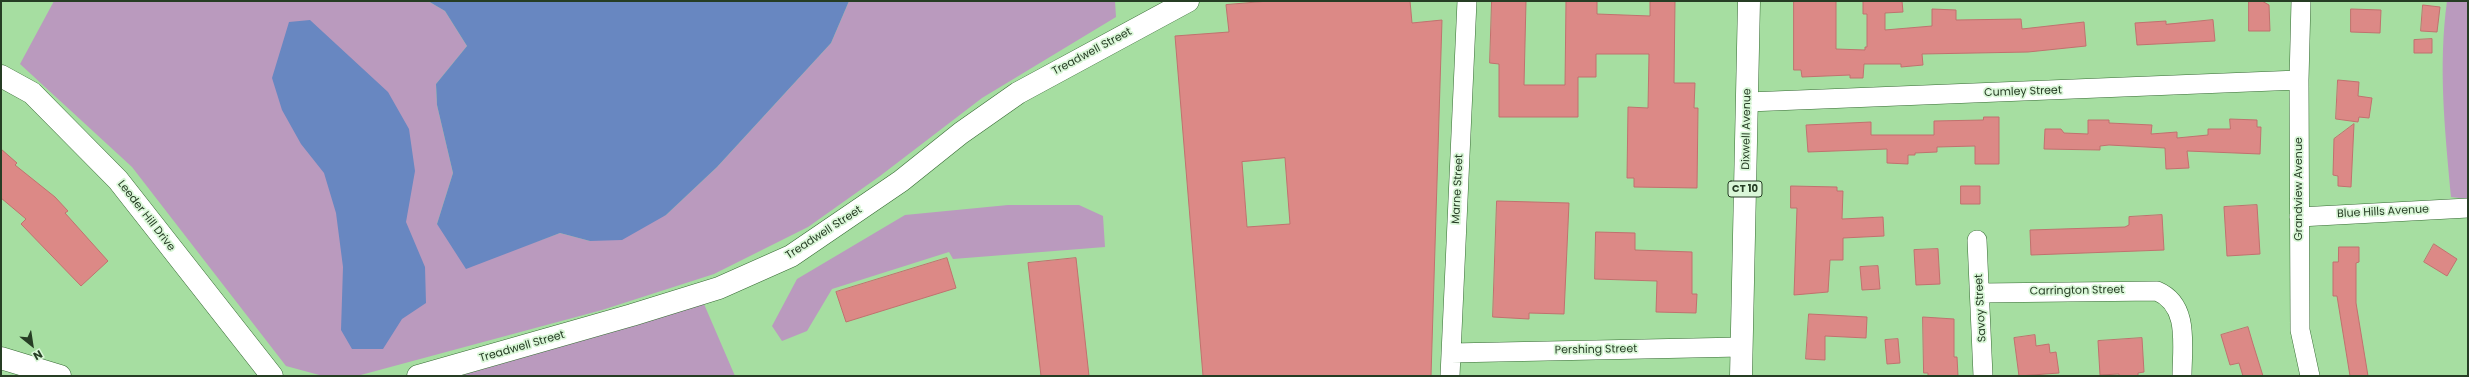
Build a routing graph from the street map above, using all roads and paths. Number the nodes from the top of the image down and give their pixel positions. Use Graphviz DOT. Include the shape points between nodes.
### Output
graph roads {
  1 [pos="1188,1"];
  2 [pos="1467,1"];
  3 [pos="1749,1"];
  4 [pos="2301,1"];
  5 [pos="1,76"];
  6 [pos="2299,80"];
  7 [pos="1748,102"];
  8 [pos="2468,208"];
  9 [pos="2299,217"];
  10 [pos="1977,240"];
  11 [pos="1981,293"];
  12 [pos="1741,347"];
  13 [pos="1451,353"];
  14 [pos="1,358"];
  15 [pos="34,372"];
  16 [pos="60,376"];
  17 [pos="272,376"];
  18 [pos="418,376"];
  19 [pos="1450,376"];
  20 [pos="1741,376"];
  21 [pos="1983,376"];
  22 [pos="2182,376"];
  23 [pos="2310,376"];
  1 -- 18 [label="street, Treadwell Street" via="1048,75 992,110 901,181 791,256 720,288 632,316"];
  2 -- 13 [label="street, Marne Street"];
  3 -- 7 [label="street, Dixwell Avenue / CT 10"];
  4 -- 6 [label="street, Grandview Avenue"];
  5 -- 17 [label="street, Leeder Hill Drive" via="32,93 118,180"];
  6 -- 7 [label="street, Cumley Street"];
  6 -- 9 [label="street, Grandview Avenue"];
  7 -- 12 [label="street, Dixwell Avenue / CT 10"];
  8 -- 9 [label="street, Blue Hills Avenue"];
  9 -- 23 [label="street, Grandview Avenue" via="2300,330"];
  10 -- 11 [label="street, Savoy Street"];
  11 -- 21 [label="street, Savoy Street"];
  11 -- 22 [label="street, Carrington Street" via="2151,290 2171,299 2180,312"];
  12 -- 13 [label="street, Pershing Street"];
  12 -- 20 [label="street, Dixwell Avenue / CT 10"];
  13 -- 19 [label="street, Marne Street"];
  14 -- 15 [label="street"];
  15 -- 16 [label="street"];
}
